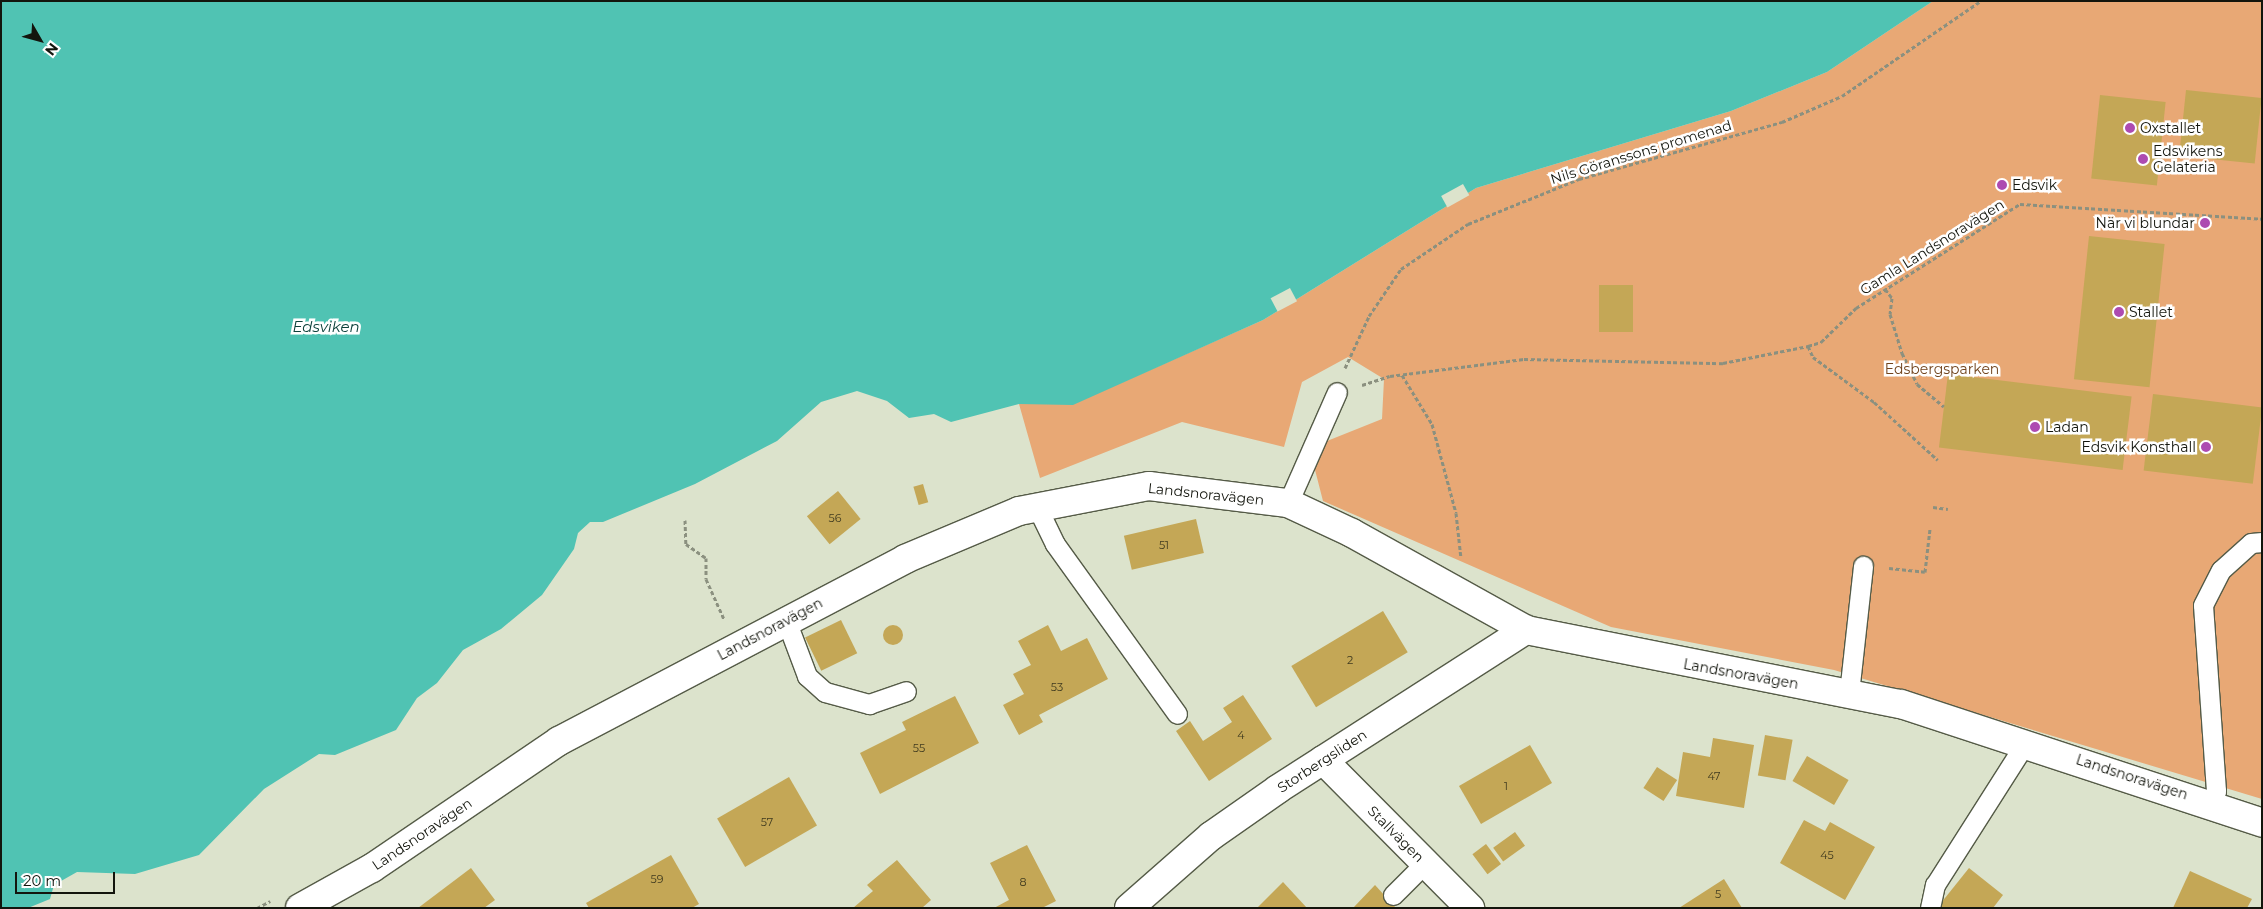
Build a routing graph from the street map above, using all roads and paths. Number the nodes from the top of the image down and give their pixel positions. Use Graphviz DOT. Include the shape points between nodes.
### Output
graph roads {
  1 [pos="1981,1"];
  2 [pos="2262,219"];
  3 [pos="1885,289"];
  4 [pos="1808,346"];
  5 [pos="1402,375"];
  6 [pos="1337,392"];
  7 [pos="1944,407"];
  8 [pos="1938,460"];
  9 [pos="1288,503"];
  10 [pos="1933,507"];
  11 [pos="1036,508"];
  12 [pos="1948,509"];
  13 [pos="685,520"];
  14 [pos="1930,529"];
  15 [pos="2262,542"];
  16 [pos="1863,566"];
  17 [pos="1462,569"];
  18 [pos="786,620"];
  19 [pos="733,622"];
  20 [pos="725,624"];
  21 [pos="719,626"];
  22 [pos="1526,630"];
  23 [pos="906,692"];
  24 [pos="1850,693"];
  25 [pos="1177,714"];
  26 [pos="2026,742"];
  27 [pos="1323,760"];
  28 [pos="2212,804"];
  29 [pos="2262,823"];
  30 [pos="1425,863"];
  31 [pos="1393,895"];
  32 [pos="273,900"];
  33 [pos="257,908"];
  34 [pos="300,908"];
  35 [pos="1129,908"];
  36 [pos="1470,908"];
  37 [pos="1930,908"];
  1 -- 6 [label="path, Nils Göranssons promenad" via="1842,96 1782,122 1579,179 1468,224 1402,269 1351,349"];
  2 -- 3 [label="path, Gamla Landsnoravägen" via="2020,204"];
  3 -- 4 [label="path, Gamla Landsnoravägen" via="1856,308 1821,342"];
  3 -- 7 [label="path" via="1892,298 1890,314 1902,353 1917,384"];
  4 -- 5 [label="path, Gamla Landsnoravägen" via="1723,363 1524,359"];
  4 -- 8 [label="path" via="1813,358 1874,402"];
  5 -- 6 [label="path, Gamla Landsnoravägen"];
  5 -- 17 [label="path" via="1432,424 1456,513"];
  6 -- 9 [label="lane"];
  9 -- 11 [label="street, Landsnoravägen" via="1149,486"];
  9 -- 22 [label="street, Landsnoravägen" via="1352,533"];
  10 -- 12 [label="path"];
  11 -- 18 [label="street, Landsnoravägen" via="905,559"];
  11 -- 25 [label="lane" via="1056,544"];
  13 -- 20 [label="path" via="686,544 706,558 706,579"];
  14 -- 16 [label="path" via="1925,572"];
  15 -- 28 [label="lane" via="2251,543 2221,570 2203,605 2216,791"];
  16 -- 24 [label="lane"];
  18 -- 23 [label="lane" via="807,676 825,692 869,704"];
  18 -- 34 [label="street, Landsnoravägen" via="559,741 372,868"];
  19 -- 20 [label="path"];
  20 -- 21 [label="path"];
  22 -- 24 [label="street, Landsnoravägen"];
  22 -- 27 [label="street, Storbergsliden"];
  24 -- 26 [label="street, Landsnoravägen"];
  26 -- 28 [label="street, Landsnoravägen"];
  26 -- 37 [label="lane" via="1935,885"];
  27 -- 30 [label="street, Stallvägen"];
  27 -- 35 [label="street, Storbergsliden" via="1211,836"];
  28 -- 29 [label="street, Landsnoravägen"];
  30 -- 31 [label="lane"];
  30 -- 36 [label="street, Stallvägen"];
  32 -- 33 [label="path"];
}
